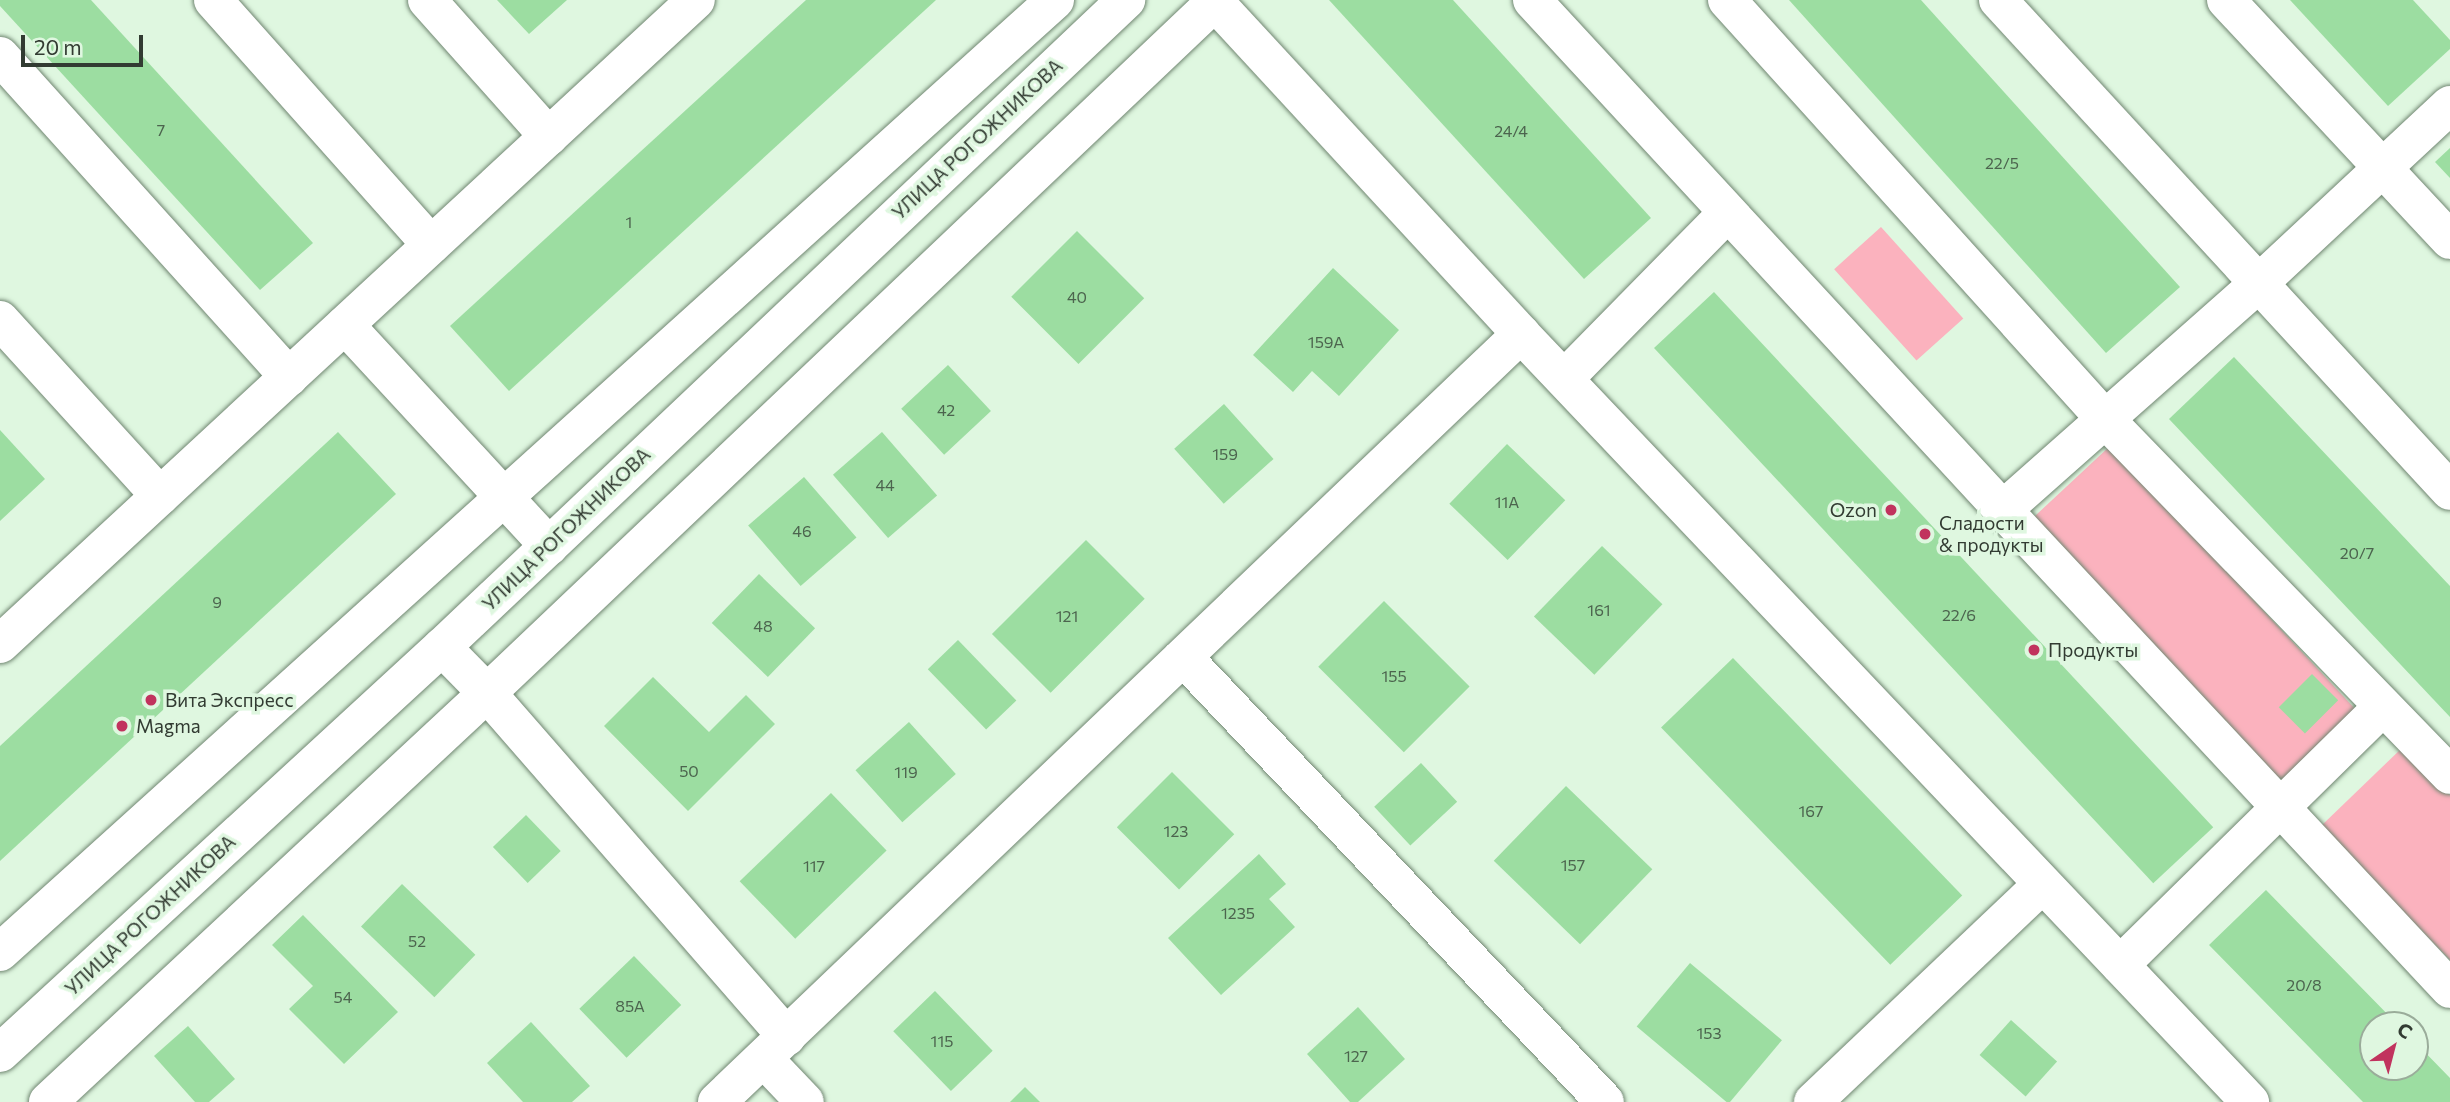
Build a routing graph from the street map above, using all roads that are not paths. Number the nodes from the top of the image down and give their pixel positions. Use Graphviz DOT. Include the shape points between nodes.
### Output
graph roads {
  1 [pos="213,0"];
  2 [pos="427,0"];
  3 [pos="696,0"];
  4 [pos="1055,0"];
  5 [pos="1126,0"];
  6 [pos="1532,0"];
  7 [pos="1727,0"];
  8 [pos="1998,0"];
  9 [pos="2225,0"];
  10 [pos="1214,1"];
  11 [pos="0,55"];
  12 [pos="2450,105"];
  13 [pos="549,137"];
  14 [pos="2383,168"];
  15 [pos="1727,213"];
  16 [pos="2450,240"];
  17 [pos="431,245"];
  18 [pos="2258,284"];
  19 [pos="0,320"];
  20 [pos="345,325"];
  21 [pos="1521,334"];
  22 [pos="289,377"];
  23 [pos="1565,378"];
  24 [pos="2106,420"];
  25 [pos="2450,491"];
  26 [pos="160,496"];
  27 [pos="504,497"];
  28 [pos="2003,510"];
  29 [pos="549,546"];
  30 [pos="6,628"];
  31 [pos="442,647"];
  32 [pos="1184,657"];
  33 [pos="487,693"];
  34 [pos="2384,706"];
  35 [pos="2450,775"];
  36 [pos="2281,809"];
  37 [pos="2042,885"];
  38 [pos="0,952"];
  39 [pos="2120,964"];
  40 [pos="2450,989"];
  41 [pos="775,1048"];
  42 [pos="0,1053"];
  43 [pos="1591,1097"];
  44 [pos="48,1102"];
  45 [pos="717,1102"];
  46 [pos="805,1102"];
  47 [pos="1813,1102"];
  48 [pos="2250,1102"];
  1 -- 17 [label="street"];
  2 -- 13 [label="street"];
  3 -- 13 [label="street"];
  4 -- 27 [label="street"];
  5 -- 29 [label="street, УЛИЦА РОГОЖНИКОВА"];
  6 -- 15 [label="street"];
  7 -- 24 [label="street"];
  8 -- 18 [label="street"];
  9 -- 14 [label="street"];
  10 -- 21 [label="street"];
  10 -- 33 [label="street"];
  11 -- 22 [label="street"];
  12 -- 14 [label="street"];
  13 -- 17 [label="street"];
  14 -- 16 [label="street"];
  14 -- 18 [label="street"];
  15 -- 23 [label="street"];
  15 -- 28 [label="street"];
  17 -- 20 [label="street"];
  18 -- 24 [label="street"];
  18 -- 25 [label="street"];
  19 -- 26 [label="street"];
  20 -- 22 [label="street"];
  20 -- 27 [label="street"];
  21 -- 23 [label="street"];
  21 -- 32 [label="street"];
  22 -- 26 [label="street"];
  23 -- 37 [label="street"];
  24 -- 28 [label="street"];
  24 -- 34 [label="street"];
  26 -- 30 [label="street"];
  27 -- 29 [label="street"];
  27 -- 38 [label="street"];
  28 -- 36 [label="street"];
  29 -- 31 [label="street, УЛИЦА РОГОЖНИКОВА"];
  31 -- 33 [label="street"];
  31 -- 42 [label="street, УЛИЦА РОГОЖНИКОВА"];
  32 -- 41 [label="street"];
  32 -- 43 [label="street"];
  33 -- 41 [label="street"];
  33 -- 44 [label="street"];
  34 -- 35 [label="street"];
  34 -- 36 [label="street"];
  36 -- 39 [label="street"];
  36 -- 40 [label="street"];
  37 -- 39 [label="street"];
  37 -- 47 [label="street"];
  39 -- 48 [label="street"];
  41 -- 45 [label="street"];
  41 -- 46 [label="street"];
}
